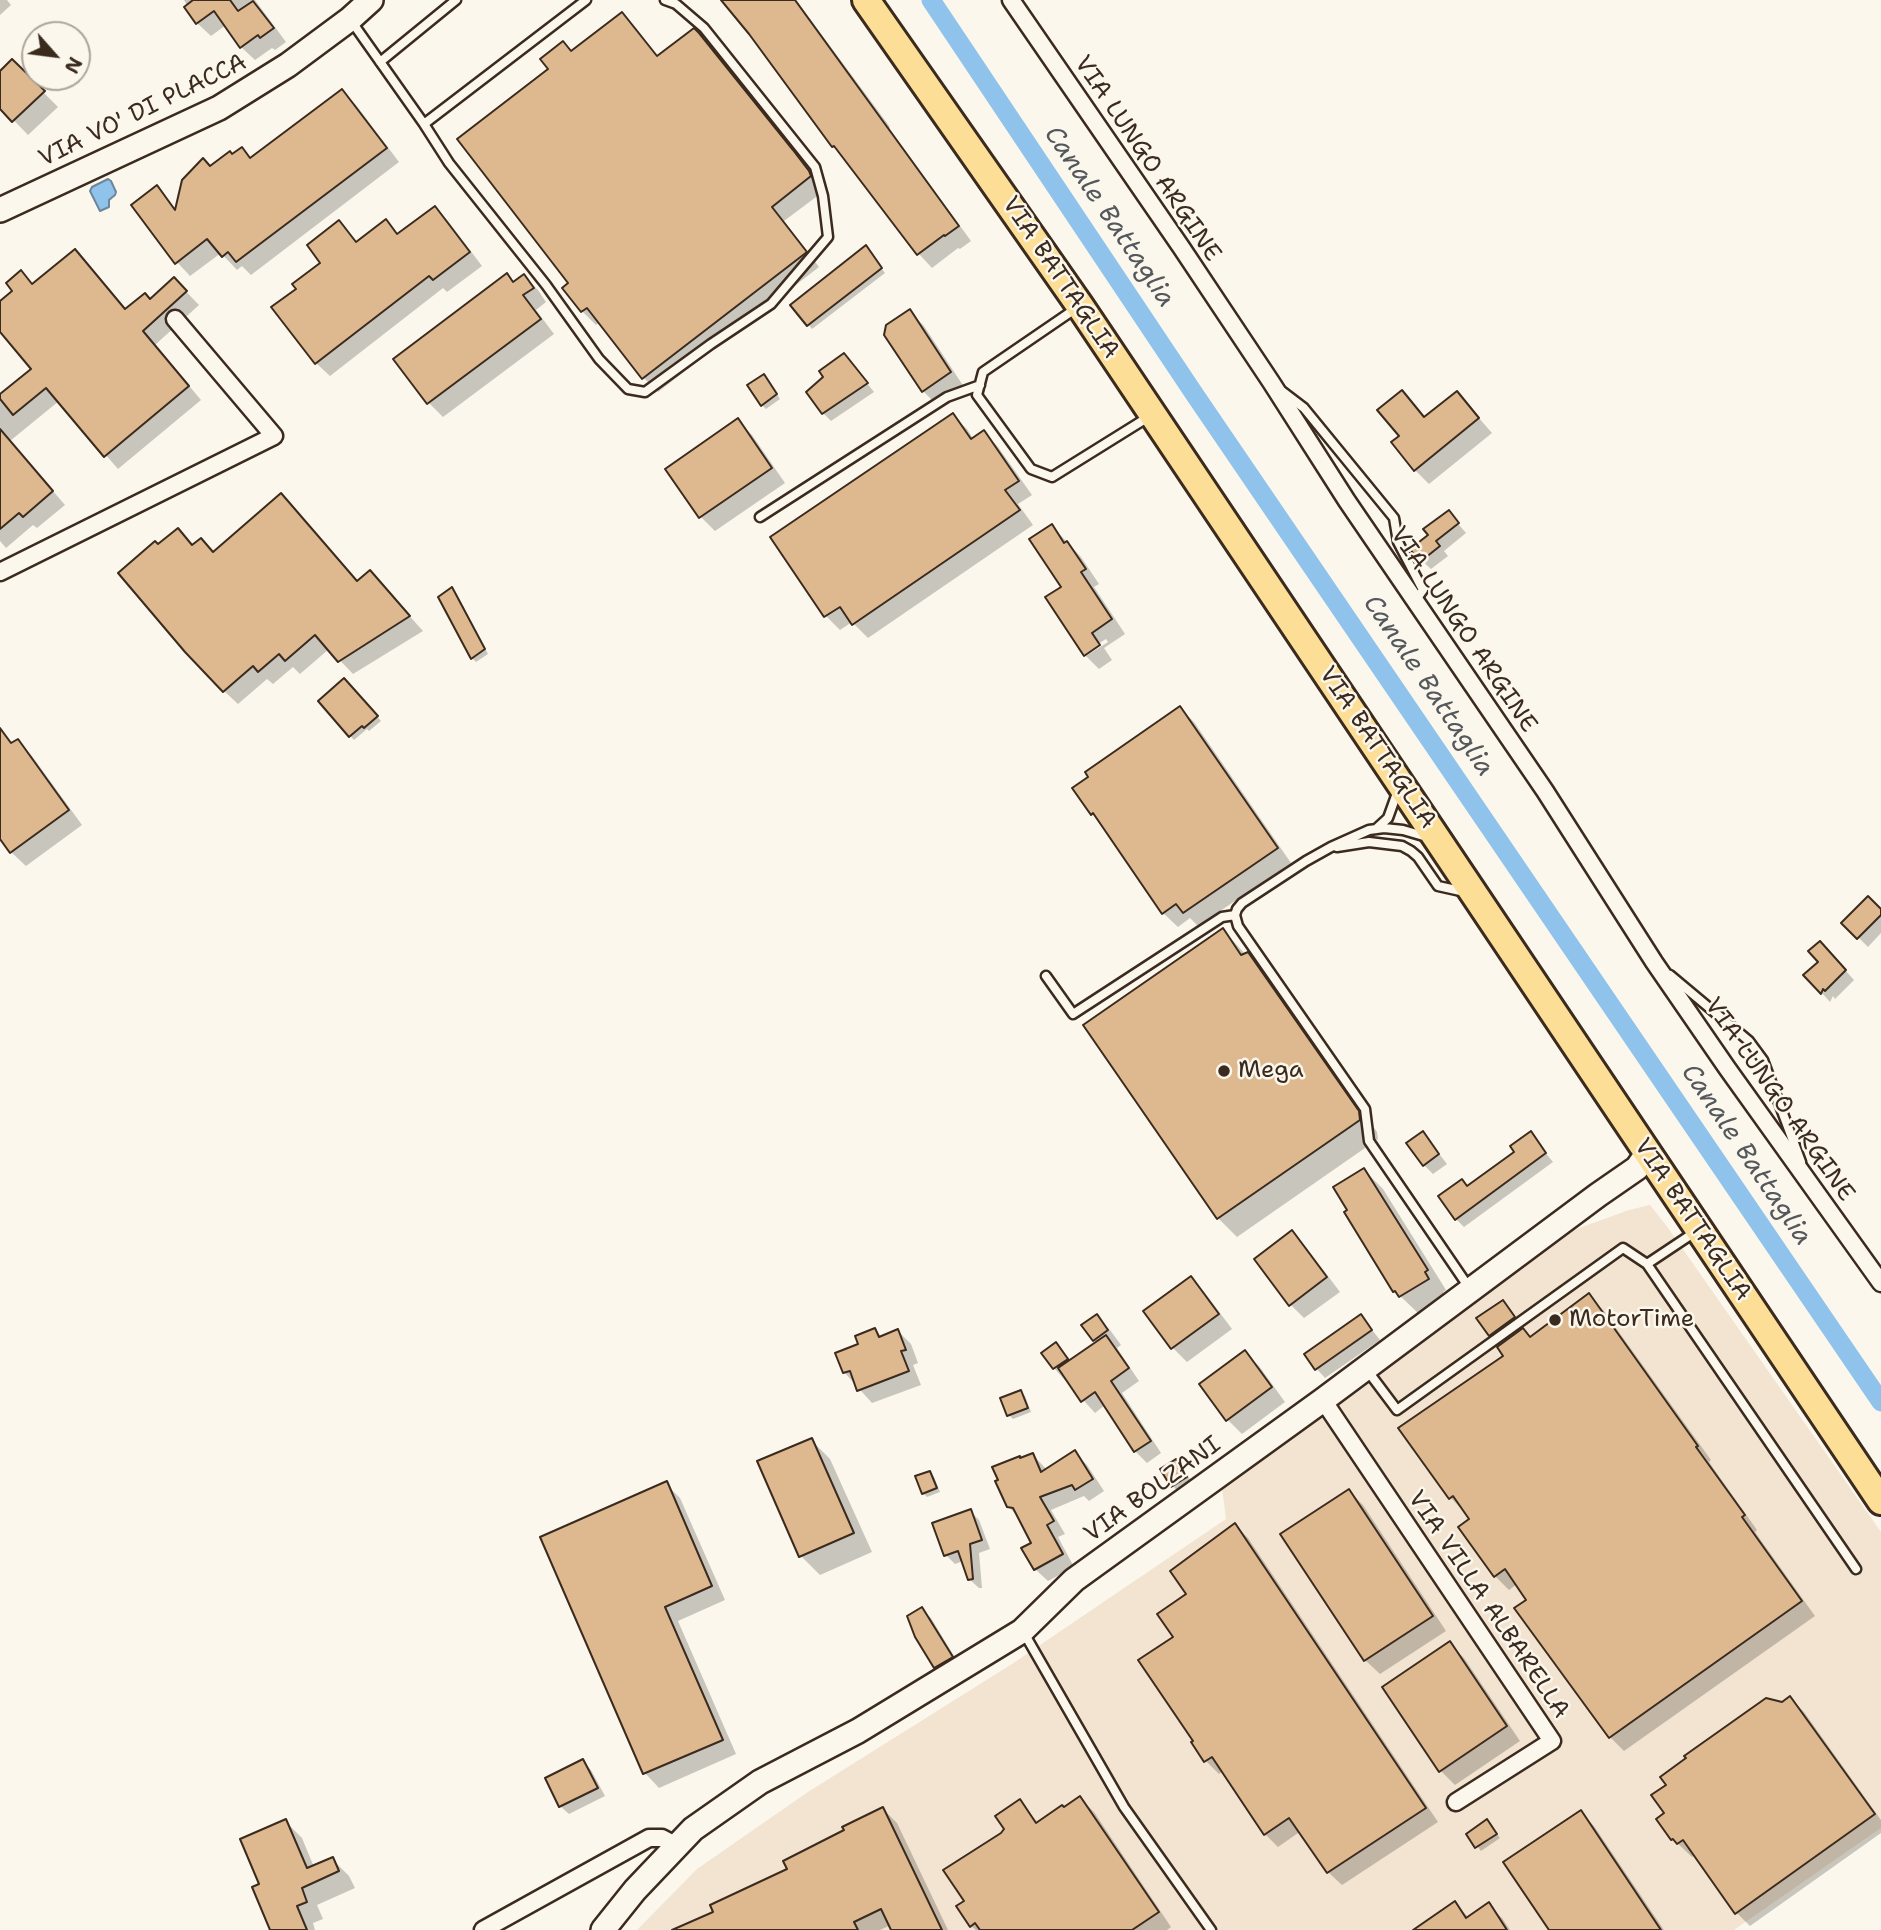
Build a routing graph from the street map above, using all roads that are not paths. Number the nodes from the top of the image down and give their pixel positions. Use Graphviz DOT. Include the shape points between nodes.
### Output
graph roads {
  1 [pos="372,0"];
  2 [pos="456,0"];
  3 [pos="586,0"];
  4 [pos="665,0"];
  5 [pos="866,0"];
  6 [pos="1011,0"];
  7 [pos="350,19"];
  8 [pos="380,62"];
  9 [pos="424,124"];
  10 [pos="0,210"];
  11 [pos="1080,306"];
  12 [pos="176,319"];
  13 [pos="1271,382"];
  14 [pos="980,384"];
  15 [pos="1152,414"];
  16 [pos="760,517"];
  17 [pos="0,572"];
  18 [pos="1415,601"];
  19 [pos="1399,780"];
  20 [pos="1375,829"];
  21 [pos="1440,841"];
  22 [pos="1331,848"];
  23 [pos="1474,894"];
  24 [pos="1235,915"];
  25 [pos="1654,962"];
  26 [pos="1046,976"];
  27 [pos="1647,1154"];
  28 [pos="1809,1182"];
  29 [pos="1698,1230"];
  30 [pos="1647,1264"];
  31 [pos="1881,1283"];
  32 [pos="1471,1290"];
  33 [pos="1366,1368"];
  34 [pos="1323,1400"];
  35 [pos="1881,1502"];
  36 [pos="1856,1569"];
  37 [pos="1022,1630"];
  38 [pos="1456,1802"];
  39 [pos="677,1846"];
  40 [pos="483,1930"];
  41 [pos="603,1930"];
  42 [pos="1212,1930"];
  1 -- 7 [label="street, VIA VO' DI PLACCA"];
  2 -- 8 [label="lane"];
  3 -- 9 [label="lane"];
  4 -- 9 [label="lane" via="704,28 815,167 828,237 771,304 645,392 628,390 599,359"];
  5 -- 11 [label="main road, VIA BATTAGLIA"];
  6 -- 13 [label="street, VIA LUNGO ARGINE"];
  7 -- 8 [label="lane"];
  7 -- 10 [label="street, VIA VO' DI PLACCA" via="288,65 219,107"];
  8 -- 9 [label="lane"];
  11 -- 14 [label="lane" via="983,372"];
  11 -- 15 [label="main road, VIA BATTAGLIA"];
  12 -- 17 [label="street" via="274,436"];
  13 -- 18 [label="street, VIA LUNGO ARGINE"];
  13 -- 18 [label="lane" via="1304,408 1394,518 1398,542 1423,590"];
  14 -- 15 [label="lane" via="977,396 1031,469 1052,477"];
  14 -- 16 [label="lane" via="947,397"];
  15 -- 19 [label="main road, VIA BATTAGLIA"];
  18 -- 25 [label="street, VIA LUNGO ARGINE" via="1545,791"];
  19 -- 20 [label="lane" via="1393,808"];
  19 -- 21 [label="main road, VIA BATTAGLIA"];
  20 -- 21 [label="lane" via="1402,830"];
  20 -- 22 [label="lane"];
  21 -- 23 [label="main road, VIA BATTAGLIA"];
  22 -- 23 [label="lane" via="1370,842 1402,846 1418,857 1437,887"];
  22 -- 24 [label="lane" via="1242,903"];
  23 -- 27 [label="main road, VIA BATTAGLIA"];
  24 -- 26 [label="lane" via="1222,917 1073,1014"];
  24 -- 32 [label="lane" via="1238,926 1365,1109 1369,1141"];
  25 -- 28 [label="street, VIA LUNGO ARGINE"];
  25 -- 28 [label="lane" via="1749,1041 1763,1059"];
  27 -- 29 [label="main road, VIA BATTAGLIA"];
  27 -- 32 [label="street, VIA BOLZANI" via="1637,1168"];
  28 -- 31 [label="street, VIA LUNGO ARGINE"];
  29 -- 30 [label="lane"];
  29 -- 35 [label="main road, VIA BATTAGLIA"];
  30 -- 33 [label="lane" via="1623,1248 1397,1410"];
  30 -- 36 [label="lane"];
  32 -- 33 [label="street, VIA BOLZANI"];
  33 -- 34 [label="street, VIA BOLZANI"];
  34 -- 37 [label="street, VIA BOLZANI" via="1073,1580"];
  34 -- 38 [label="street, VIA VILLA ALBARELLA" via="1552,1741"];
  37 -- 39 [label="street, VIA BOLZANI" via="858,1731 760,1782 693,1829"];
  37 -- 42 [label="lane" via="1125,1807"];
  39 -- 40 [label="street" via="662,1838 649,1838"];
  39 -- 41 [label="street, VIA BOLZANI"];
}
